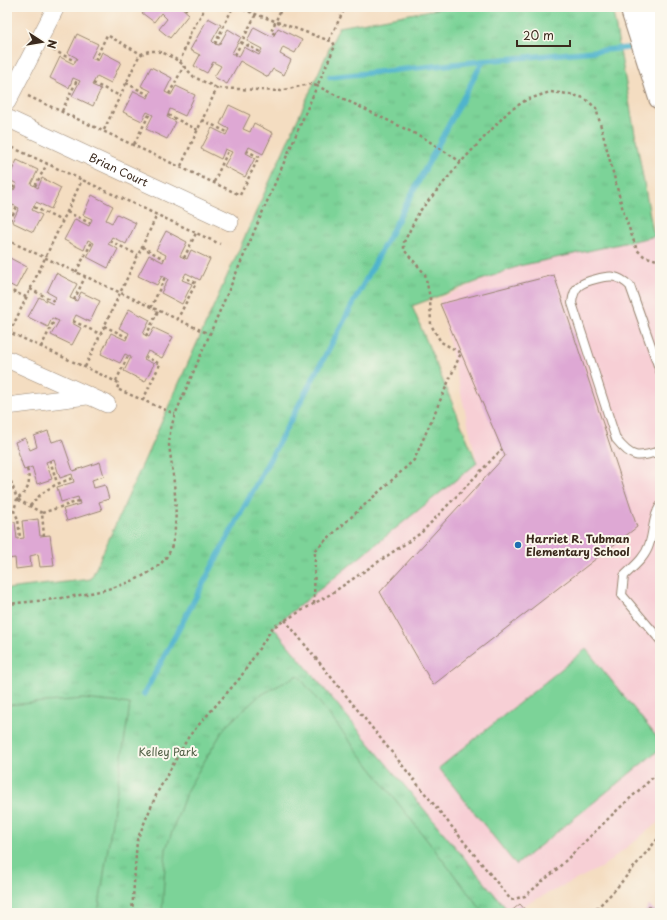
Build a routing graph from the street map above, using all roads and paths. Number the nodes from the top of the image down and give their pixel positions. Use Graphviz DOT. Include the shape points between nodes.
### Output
graph roads {
  1 [pos="56,7"];
  2 [pos="187,7"];
  3 [pos="205,7"];
  4 [pos="233,7"];
  5 [pos="236,7"];
  6 [pos="254,7"];
  7 [pos="282,7"];
  8 [pos="343,7"];
  9 [pos="631,7"];
  10 [pos="654,7"];
  11 [pos="185,10"];
  12 [pos="251,12"];
  13 [pos="256,14"];
  14 [pos="275,21"];
  15 [pos="275,34"];
  16 [pos="649,34"];
  17 [pos="330,40"];
  18 [pos="241,42"];
  19 [pos="215,44"];
  20 [pos="50,48"];
  21 [pos="260,52"];
  22 [pos="141,54"];
  23 [pos="235,55"];
  24 [pos="95,60"];
  25 [pos="75,61"];
  26 [pos="180,62"];
  27 [pos="655,62"];
  28 [pos="184,66"];
  29 [pos="77,80"];
  30 [pos="93,82"];
  31 [pos="126,83"];
  32 [pos="317,86"];
  33 [pos="217,88"];
  34 [pos="30,89"];
  35 [pos="169,94"];
  36 [pos="149,95"];
  37 [pos="120,96"];
  38 [pos="660,98"];
  39 [pos="7,102"];
  40 [pos="62,111"];
  41 [pos="150,113"];
  42 [pos="168,115"];
  43 [pos="7,118"];
  44 [pos="202,120"];
  45 [pos="104,130"];
  46 [pos="198,130"];
  47 [pos="227,132"];
  48 [pos="134,144"];
  49 [pos="7,145"];
  50 [pos="228,151"];
  51 [pos="247,151"];
  52 [pos="461,162"];
  53 [pos="47,164"];
  54 [pos="181,166"];
  55 [pos="82,180"];
  56 [pos="214,182"];
  57 [pos="7,184"];
  58 [pos="35,186"];
  59 [pos="15,188"];
  60 [pos="17,206"];
  61 [pos="34,208"];
  62 [pos="67,212"];
  63 [pos="157,215"];
  64 [pos="62,221"];
  65 [pos="230,222"];
  66 [pos="90,223"];
  67 [pos="7,226"];
  68 [pos="196,233"];
  69 [pos="7,240"];
  70 [pos="92,242"];
  71 [pos="110,242"];
  72 [pos="220,244"];
  73 [pos="142,247"];
  74 [pos="138,255"];
  75 [pos="45,258"];
  76 [pos="184,258"];
  77 [pos="164,259"];
  78 [pos="660,261"];
  79 [pos="76,272"];
  80 [pos="85,277"];
  81 [pos="184,277"];
  82 [pos="165,278"];
  83 [pos="7,288"];
  84 [pos="30,289"];
  85 [pos="120,293"];
  86 [pos="26,297"];
  87 [pos="74,300"];
  88 [pos="54,301"];
  89 [pos="151,308"];
  90 [pos="158,311"];
  91 [pos="55,319"];
  92 [pos="177,320"];
  93 [pos="73,321"];
  94 [pos="104,326"];
  95 [pos="8,332"];
  96 [pos="100,334"];
  97 [pos="209,334"];
  98 [pos="146,336"];
  99 [pos="127,337"];
  100 [pos="42,347"];
  101 [pos="128,356"];
  102 [pos="146,357"];
  103 [pos="7,359"];
  104 [pos="85,367"];
  105 [pos="660,371"];
  106 [pos="116,381"];
  107 [pos="90,396"];
  108 [pos="143,400"];
  109 [pos="108,404"];
  110 [pos="7,406"];
  111 [pos="175,414"];
  112 [pos="502,449"];
  113 [pos="660,451"];
  114 [pos="50,460"];
  115 [pos="27,469"];
  116 [pos="7,470"];
  117 [pos="73,478"];
  118 [pos="57,483"];
  119 [pos="17,499"];
  120 [pos="79,501"];
  121 [pos="30,506"];
  122 [pos="660,506"];
  123 [pos="14,511"];
  124 [pos="7,512"];
  125 [pos="42,513"];
  126 [pos="44,536"];
  127 [pos="20,538"];
  128 [pos="7,604"];
  129 [pos="314,604"];
  130 [pos="285,620"];
  131 [pos="660,640"];
  132 [pos="660,771"];
  133 [pos="660,836"];
  134 [pos="132,913"];
  135 [pos="592,913"];
  1 -- 39 [label="street"];
  2 -- 11 [label="path"];
  3 -- 26 [label="path" via="191,31"];
  4 -- 19 [label="path"];
  5 -- 12 [label="path"];
  6 -- 12 [label="path"];
  7 -- 14 [label="path"];
  8 -- 17 [label="path" via="344,10"];
  9 -- 16 [label="street"];
  10 -- 16 [label="street"];
  12 -- 13 [label="path"];
  13 -- 14 [label="path"];
  13 -- 18 [label="path"];
  14 -- 15 [label="path" via="271,32"];
  14 -- 17 [label="path"];
  16 -- 27 [label="street"];
  17 -- 32 [label="path" via="335,46"];
  18 -- 21 [label="path"];
  18 -- 23 [label="path"];
  20 -- 25 [label="path"];
  22 -- 24 [label="path" via="107,35"];
  22 -- 26 [label="path" via="157,51"];
  22 -- 31 [label="path"];
  26 -- 28 [label="path"];
  27 -- 38 [label="street"];
  28 -- 33 [label="path" via="194,77"];
  28 -- 35 [label="path"];
  29 -- 40 [label="path"];
  30 -- 37 [label="path"];
  31 -- 36 [label="path"];
  31 -- 37 [label="path"];
  32 -- 33 [label="path" via="309,84 280,91"];
  32 -- 52 [label="path" via="428,141"];
  32 -- 97 [label="path"];
  33 -- 44 [label="path"];
  34 -- 40 [label="path" via="26,95"];
  37 -- 45 [label="path"];
  40 -- 45 [label="path"];
  41 -- 48 [label="path"];
  42 -- 46 [label="path"];
  43 -- 65 [label="street, Brian Court"];
  44 -- 46 [label="path"];
  44 -- 47 [label="path"];
  45 -- 48 [label="path"];
  46 -- 54 [label="path"];
  48 -- 54 [label="path"];
  49 -- 53 [label="path"];
  50 -- 56 [label="path"];
  51 -- 56 [label="path" via="259,157 240,195"];
  52 -- 78 [label="path" via="508,112 526,100 550,92 584,98 596,108 636,250 644,256"];
  52 -- 129 [label="path" via="419,212 404,242 404,250 425,274 430,298 431,325 441,342 461,353 414,460 315,550"];
  53 -- 55 [label="path"];
  53 -- 58 [label="path"];
  54 -- 56 [label="path"];
  55 -- 62 [label="path"];
  55 -- 63 [label="path"];
  57 -- 59 [label="path"];
  60 -- 67 [label="path"];
  61 -- 64 [label="path"];
  62 -- 64 [label="path"];
  62 -- 66 [label="path"];
  63 -- 68 [label="path"];
  63 -- 73 [label="path"];
  64 -- 75 [label="path"];
  68 -- 72 [label="path"];
  68 -- 76 [label="path"];
  69 -- 75 [label="path"];
  70 -- 79 [label="path"];
  71 -- 74 [label="path"];
  73 -- 74 [label="path"];
  73 -- 77 [label="path"];
  74 -- 85 [label="path"];
  75 -- 79 [label="path"];
  75 -- 84 [label="path"];
  79 -- 80 [label="path"];
  80 -- 85 [label="path"];
  80 -- 87 [label="path"];
  81 -- 92 [label="path" via="196,283"];
  82 -- 89 [label="path"];
  83 -- 86 [label="path"];
  84 -- 86 [label="path"];
  84 -- 88 [label="path"];
  85 -- 89 [label="path"];
  85 -- 94 [label="path"];
  86 -- 95 [label="path"];
  89 -- 90 [label="path"];
  90 -- 92 [label="path"];
  90 -- 98 [label="path"];
  91 -- 100 [label="path"];
  92 -- 97 [label="path"];
  93 -- 96 [label="path"];
  94 -- 96 [label="path"];
  94 -- 99 [label="path"];
  95 -- 100 [label="path"];
  96 -- 104 [label="path"];
  97 -- 111 [label="path"];
  100 -- 104 [label="path"];
  101 -- 106 [label="path"];
  102 -- 108 [label="path" via="160,364"];
  103 -- 107 [label="street"];
  104 -- 106 [label="path"];
  105 -- 113 [label="lane" via="630,286 622,278 611,275 581,283 574,292 572,303 616,439 626,452 642,457"];
  106 -- 108 [label="path" via="119,383 117,389"];
  107 -- 109 [label="street"];
  107 -- 110 [label="street"];
  108 -- 111 [label="path"];
  111 -- 128 [label="path" via="169,445 175,522 172,546 167,556 154,569 107,590 81,596"];
  112 -- 129 [label="path" via="421,533"];
  114 -- 118 [label="path"];
  115 -- 119 [label="path" via="29,486"];
  116 -- 119 [label="path"];
  117 -- 118 [label="path"];
  118 -- 121 [label="path" via="41,493"];
  119 -- 121 [label="path"];
  119 -- 123 [label="path"];
  120 -- 125 [label="path"];
  121 -- 125 [label="path"];
  122 -- 131 [label="lane" via="655,514 649,546 639,562 624,576 622,595"];
  123 -- 124 [label="path"];
  123 -- 127 [label="path"];
  125 -- 126 [label="path"];
  129 -- 130 [label="path"];
  130 -- 132 [label="path" via="511,900 525,896 555,871"];
  130 -- 134 [label="path" via="273,627 240,678 188,736 157,793 137,840"];
  133 -- 135 [label="path"];
}
